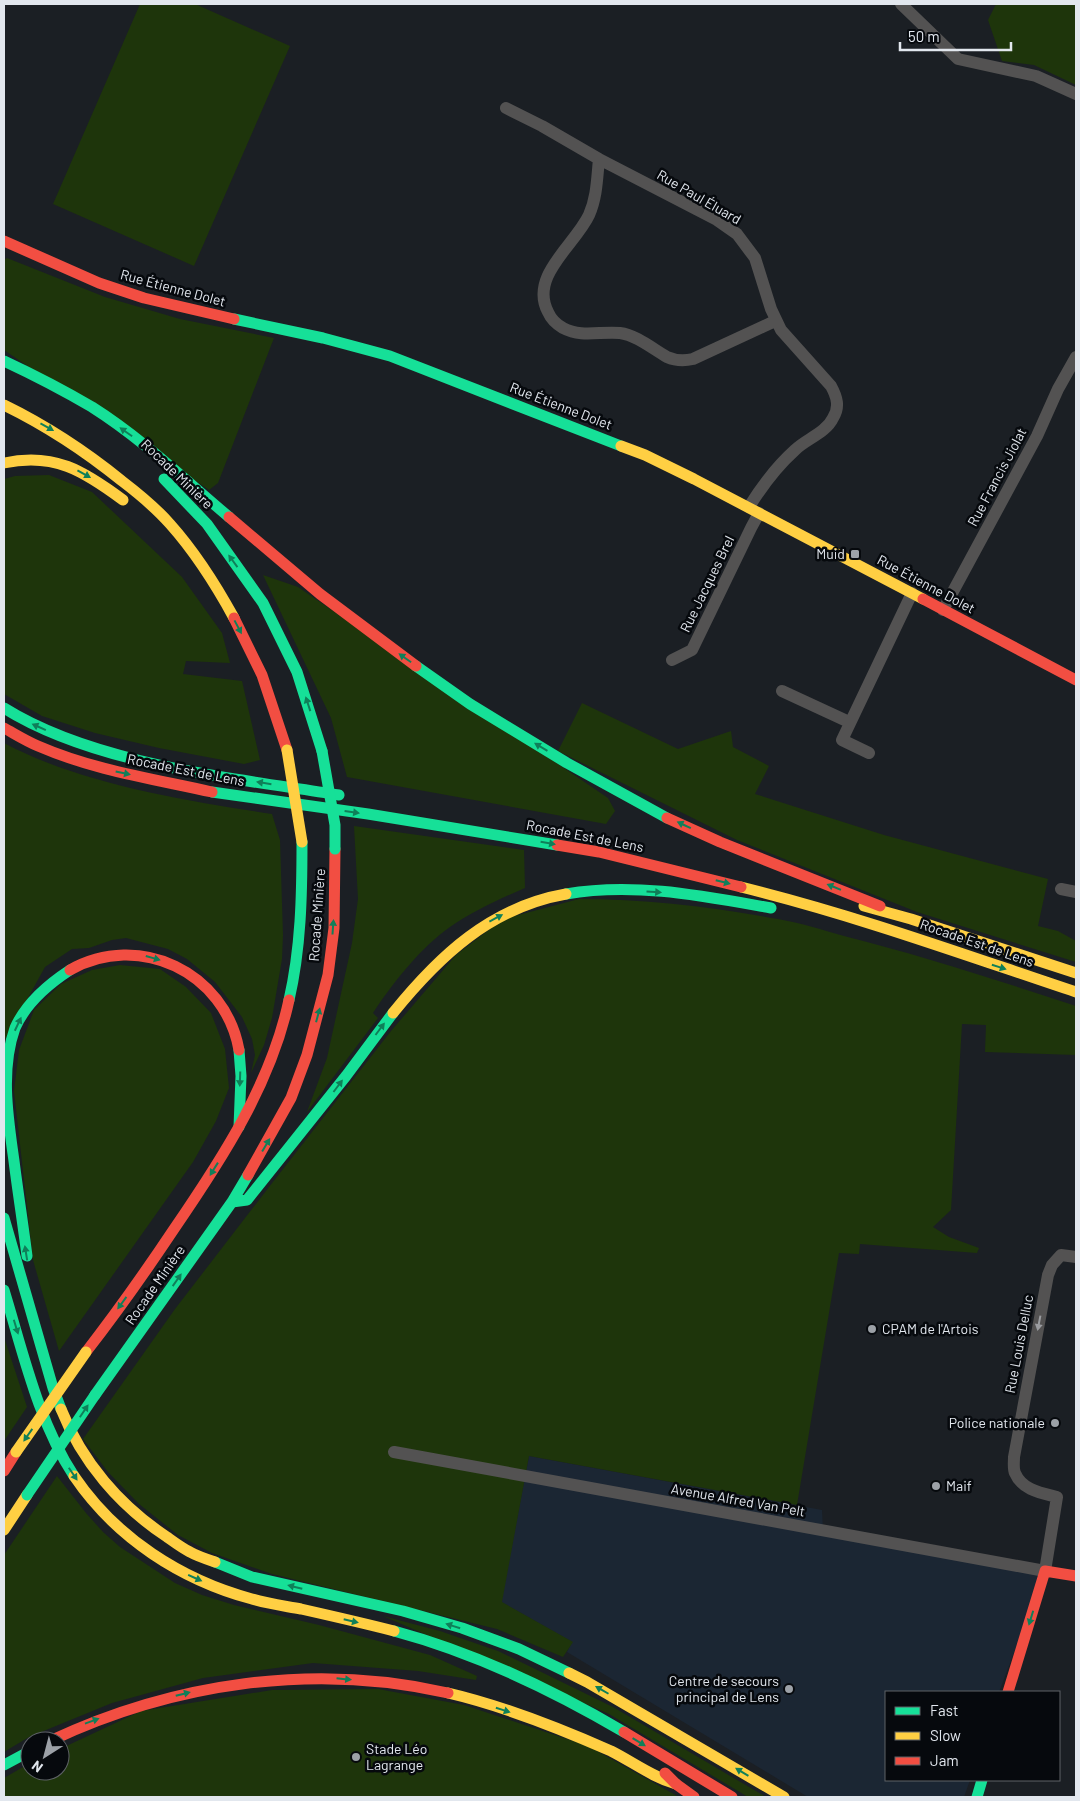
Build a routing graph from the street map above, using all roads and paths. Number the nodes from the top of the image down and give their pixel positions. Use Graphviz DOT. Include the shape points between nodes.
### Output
graph roads {
  1 [pos="904,5"];
  2 [pos="1076,94"];
  3 [pos="506,108"];
  4 [pos="598,159"];
  5 [pos="4,241"];
  6 [pos="775,321"];
  7 [pos="1076,357"];
  8 [pos="4,361"];
  9 [pos="4,405"];
  10 [pos="4,463"];
  11 [pos="154,470"];
  12 [pos="135,509"];
  13 [pos="754,510"];
  14 [pos="157,526"];
  15 [pos="195,556"];
  16 [pos="912,594"];
  17 [pos="943,610"];
  18 [pos="672,660"];
  19 [pos="1076,680"];
  20 [pos="782,691"];
  21 [pos="4,708"];
  22 [pos="849,722"];
  23 [pos="4,728"];
  24 [pos="869,753"];
  25 [pos="348,796"];
  26 [pos="1061,889"];
  27 [pos="1076,892"];
  28 [pos="818,894"];
  29 [pos="911,918"];
  30 [pos="953,952"];
  31 [pos="1076,973"];
  32 [pos="1076,992"];
  33 [pos="239,1127"];
  34 [pos="232,1202"];
  35 [pos="4,1218"];
  36 [pos="1076,1257"];
  37 [pos="4,1290"];
  38 [pos="43,1353"];
  39 [pos="394,1452"];
  40 [pos="4,1471"];
  41 [pos="4,1530"];
  42 [pos="1045,1571"];
  43 [pos="1076,1576"];
  44 [pos="1008,1691"];
  45 [pos="567,1700"];
  46 [pos="70,1732"];
  47 [pos="20,1757"];
  48 [pos="4,1766"];
  49 [pos="982,1781"];
  50 [pos="676,1784"];
  51 [pos="694,1797"];
  52 [pos="732,1797"];
  53 [pos="784,1797"];
  54 [pos="976,1797"];
  1 -- 2 [label="street" via="958,59 1036,76"];
  3 -- 4 [label="street, Rue Paul Éluard"];
  4 -- 6 [label="street, Rue Paul Éluard" via="717,220 737,234 755,258"];
  4 -- 6 [label="street" via="595,195 588,217 546,278 543,300 552,319 571,332 625,334 667,357 686,361"];
  5 -- 13 [label="main road, Rue Étienne Dolet" via="144,298 390,356 646,455"];
  6 -- 13 [label="street, Rue Paul Éluard" via="831,386 836,396 836,411 829,425 804,442 766,481"];
  7 -- 17 [label="street, Rue Francis Jiolat"];
  29 -- 8 [label="main road, one-way" via="720,842 664,816 567,763 470,704 320,594 143,444 93,408"];
  9 -- 15 [label="main road, Rocade Minière, one-way" via="60,434 95,459 139,494"];
  10 -- 12 [label="main road, one-way" via="31,459 57,461 89,476"];
  34 -- 11 [label="main road, Rocade Minière, one-way, bridge" via="291,1098 307,1055 328,975 334,928 335,825 322,751 297,672 263,603 207,524"];
  13 -- 16 [label="main road, Rue Étienne Dolet"];
  13 -- 18 [label="street, Rue Jacques Brel" via="750,528 692,650"];
  14 -- 15 [label="main road"];
  15 -- 33 [label="main road, Rocade Minière, one-way, bridge" via="223,598 261,674 287,750 302,842 298,954 289,999 281,1030 253,1102"];
  16 -- 17 [label="main road, Rue Étienne Dolet"];
  16 -- 22 [label="street"];
  17 -- 19 [label="main road, Rue Étienne Dolet"];
  20 -- 22 [label="street"];
  25 -- 21 [label="main road, Rocade Est de Lens, one-way" via="164,766 77,741"];
  22 -- 24 [label="street" via="842,740"];
  23 -- 30 [label="main road, Rocade Est de Lens, one-way" via="37,746 110,770 219,794 368,814 600,852 791,899"];
  26 -- 27 [label="street"];
  28 -- 29 [label="main road, Rocade Est de Lens"];
  29 -- 31 [label="main road, Rocade Est de Lens"];
  30 -- 32 [label="main road, Rocade Est de Lens, one-way"];
  34 -- 30 [label="main road, one-way" via="247,1200 432,967 483,925 522,906 587,891 694,895 782,910"];
  38 -- 33 [label="main road, one-way" via="5,1094 10,1044 17,1022 30,1002 65,972 89,961 116,955 142,955 166,962 189,975 207,987 222,1004 238,1042 241,1064"];
  33 -- 40 [label="main road, Rocade Minière, one-way, bridge" via="196,1197"];
  41 -- 34 [label="main road, Rocade Minière, one-way, bridge"];
  35 -- 38 [label="main road"];
  36 -- 42 [label="street, Rue Louis Delluc, one-way" via="1061,1255 1048,1275 1014,1457 1014,1472 1023,1486 1057,1497"];
  37 -- 45 [label="main road, one-way" via="38,1397 69,1468 106,1517 132,1541 177,1570 244,1597 377,1626 428,1641 490,1664"];
  53 -- 38 [label="main road, one-way" via="587,1682 519,1650 403,1610 252,1577 189,1552 150,1526 125,1504 84,1455 65,1419"];
  39 -- 42 [label="street, Avenue Alfred Van Pelt"];
  42 -- 43 [label="main road, Avenue Alfred Van Pelt"];
  42 -- 44 [label="main road, one-way"];
  45 -- 50 [label="main road" via="591,1724 660,1768"];
  45 -- 52 [label="main road, one-way"];
  46 -- 50 [label="main road, one-way" via="136,1706 203,1689 271,1680 333,1678 418,1686 468,1698 530,1718 612,1752 660,1779"];
  47 -- 48 [label="main road"];
  49 -- 54 [label="main road"];
  50 -- 51 [label="main road"];
}
